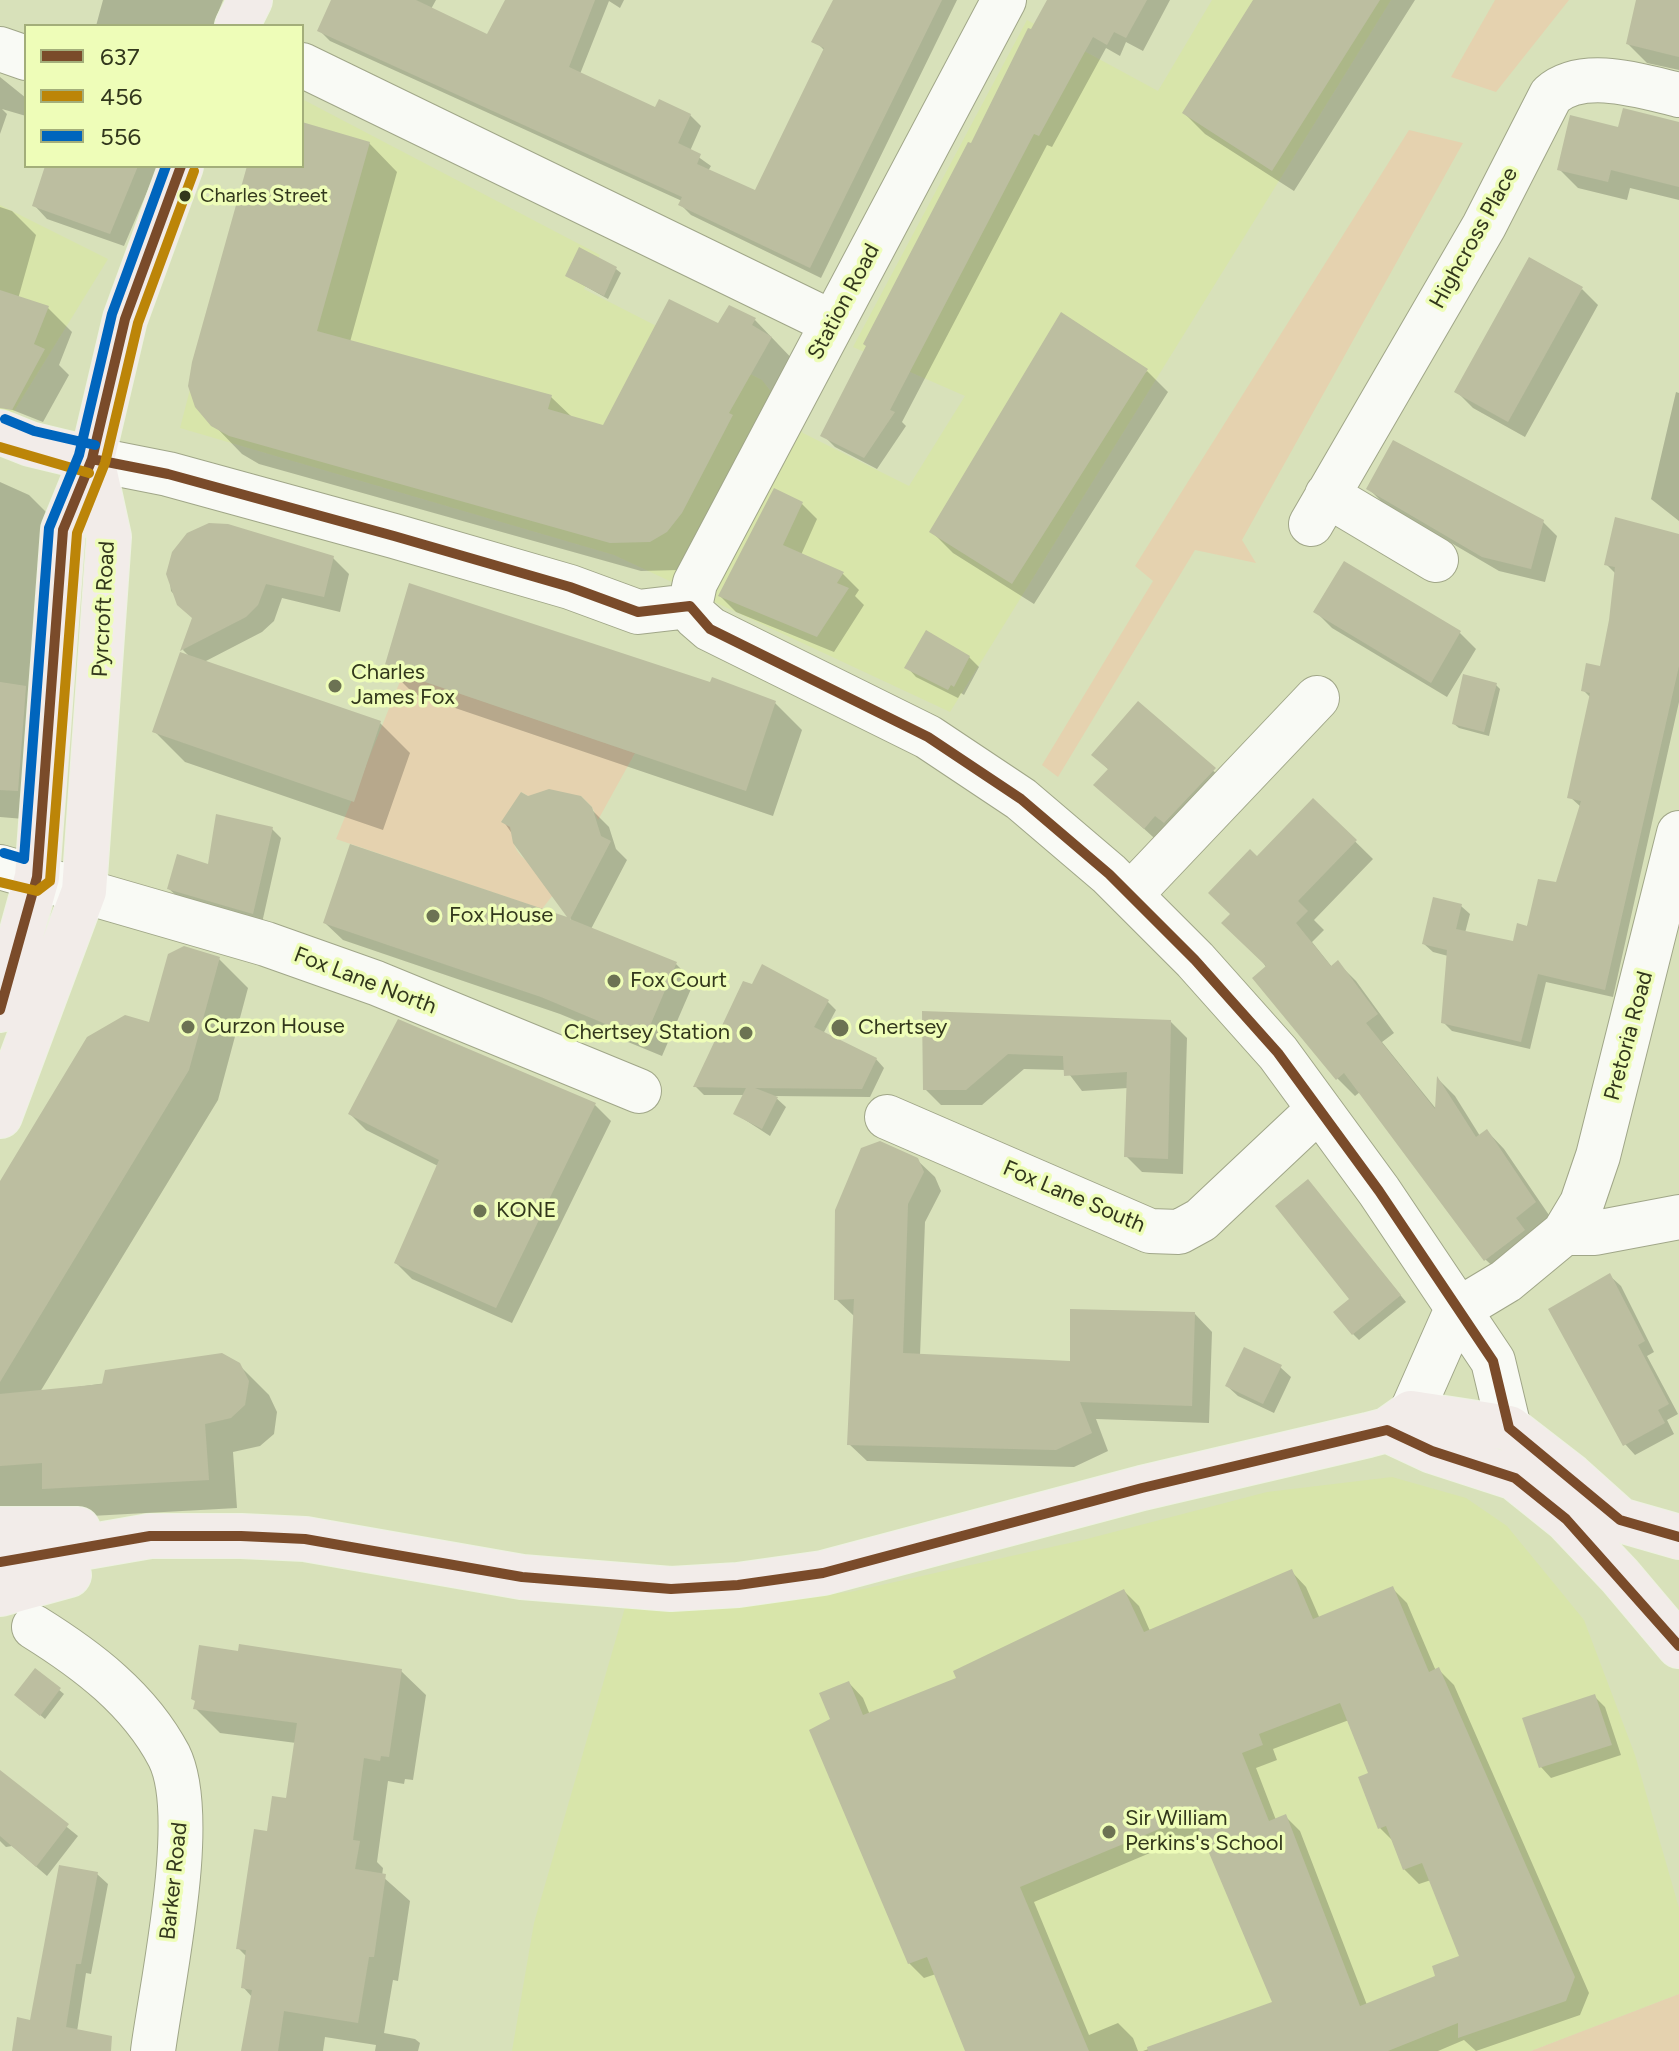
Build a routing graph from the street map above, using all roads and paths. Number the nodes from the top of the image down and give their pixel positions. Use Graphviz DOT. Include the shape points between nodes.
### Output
graph roads {
  1 [pos="250,0"];
  2 [pos="1004,0"];
  3 [pos="238,24"];
  4 [pos="0,49"];
  5 [pos="24,57"];
  6 [pos="304,66"];
  7 [pos="1679,95"];
  8 [pos="180,168"];
  9 [pos="833,323"];
  10 [pos="0,432"];
  11 [pos="92,459"];
  12 [pos="1436,560"];
  13 [pos="690,606"];
  14 [pos="1317,698"];
  15 [pos="1679,833"];
  16 [pos="19,872"];
  17 [pos="84,891"];
  18 [pos="1130,895"];
  19 [pos="0,1010"];
  20 [pos="639,1091"];
  21 [pos="1319,1109"];
  22 [pos="0,1116"];
  23 [pos="887,1117"];
  24 [pos="1679,1217"];
  25 [pos="1564,1233"];
  26 [pos="1456,1311"];
  27 [pos="1399,1422"];
  28 [pos="1509,1428"];
  29 [pos="0,1529"];
  30 [pos="150,1536"];
  31 [pos="1679,1537"];
  32 [pos="0,1562"];
  33 [pos="1679,1593"];
  34 [pos="0,1594"];
  35 [pos="34,1627"];
  36 [pos="1679,1646"];
  37 [pos="153,2051"];
  1 -- 3 [label="main road"];
  2 -- 9 [label="street, Station Road"];
  4 -- 5 [label="street"];
  6 -- 9 [label="street"];
  7 -- 12 [label="street, Highcross Place" via="1630,83 1585,82 1565,83 1551,95 1484,226 1319,509"];
  8 -- 11 [label="main road" via="125,319"];
  9 -- 13 [label="street, Station Road" via="695,583"];
  10 -- 11 [label="main road"];
  11 -- 13 [label="street" via="168,474 394,536 638,612"];
  11 -- 16 [label="main road, Pyrcroft Road" via="63,530"];
  11 -- 17 [label="main road, Pyrcroft Road" via="109,537"];
  13 -- 18 [label="street" via="710,629 928,737 1021,799"];
  14 -- 18 [label="street"];
  15 -- 25 [label="street, Pretoria Road" via="1598,1156 1582,1203"];
  16 -- 17 [label="street, Fox Lane North"];
  16 -- 19 [label="main road, Pyrcroft Road" via="12,976"];
  17 -- 20 [label="street, Fox Lane North" via="225,931 376,983"];
  17 -- 22 [label="main road, Pyrcroft Road"];
  18 -- 21 [label="street" via="1267,1041"];
  21 -- 23 [label="street, Fox Lane South" via="1201,1220 1179,1232 1150,1231"];
  21 -- 26 [label="street"];
  24 -- 25 [label="street" via="1595,1233"];
  25 -- 26 [label="street" via="1506,1281"];
  26 -- 27 [label="street"];
  26 -- 28 [label="street" via="1493,1361"];
  27 -- 28 [label="main road"];
  27 -- 30 [label="main road" via="823,1573 738,1585 671,1589 522,1577 305,1539"];
  27 -- 36 [label="main road" via="1432,1451 1515,1478 1566,1519"];
  28 -- 31 [label="main road" via="1620,1520"];
  29 -- 30 [label="main road" via="108,1529"];
  30 -- 32 [label="main road"];
  30 -- 34 [label="main road" via="59,1580"];
  33 -- 36 [label="main road" via="1674,1621"];
  35 -- 37 [label="street, Barker Road" via="87,1660 141,1714 170,1758 182,1810"];
}
